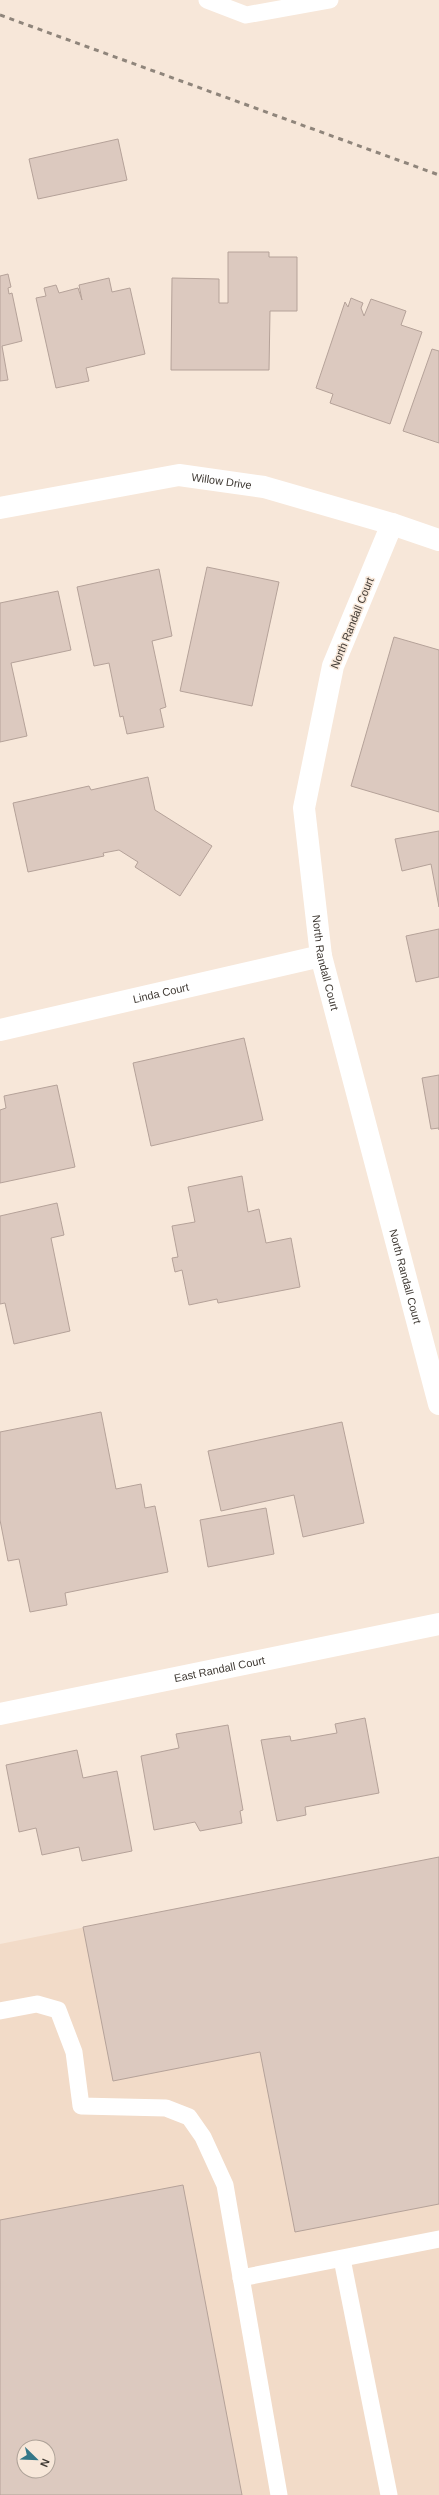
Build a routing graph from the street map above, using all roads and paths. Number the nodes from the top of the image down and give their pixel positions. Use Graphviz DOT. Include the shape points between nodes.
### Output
graph roads {
  1 [pos="207,0"];
  2 [pos="330,0"];
  3 [pos="0,508"];
  4 [pos="392,524"];
  5 [pos="439,540"];
  6 [pos="321,956"];
  7 [pos="0,1030"];
  8 [pos="439,1404"];
  9 [pos="439,1624"];
  10 [pos="0,1714"];
  11 [pos="0,2011"];
  12 [pos="439,2239"];
  13 [pos="342,2259"];
  14 [pos="241,2278"];
  15 [pos="278,2495"];
  16 [pos="389,2495"];
  1 -- 2 [label="lane" via="246,15"];
  3 -- 4 [label="street, Willow Drive" via="179,475 264,488"];
  4 -- 5 [label="street, Willow Drive"];
  4 -- 6 [label="street, North Randall Court" via="333,666 304,808"];
  6 -- 7 [label="street, Linda Court"];
  6 -- 8 [label="street, North Randall Court"];
  9 -- 10 [label="street, East Randall Court"];
  11 -- 14 [label="lane" via="37,2004 58,2010 74,2052 81,2106 166,2108 189,2117 202,2137 225,2185"];
  12 -- 13 [label="lane"];
  13 -- 14 [label="lane"];
  13 -- 16 [label="lane"];
  14 -- 15 [label="lane"];
}
